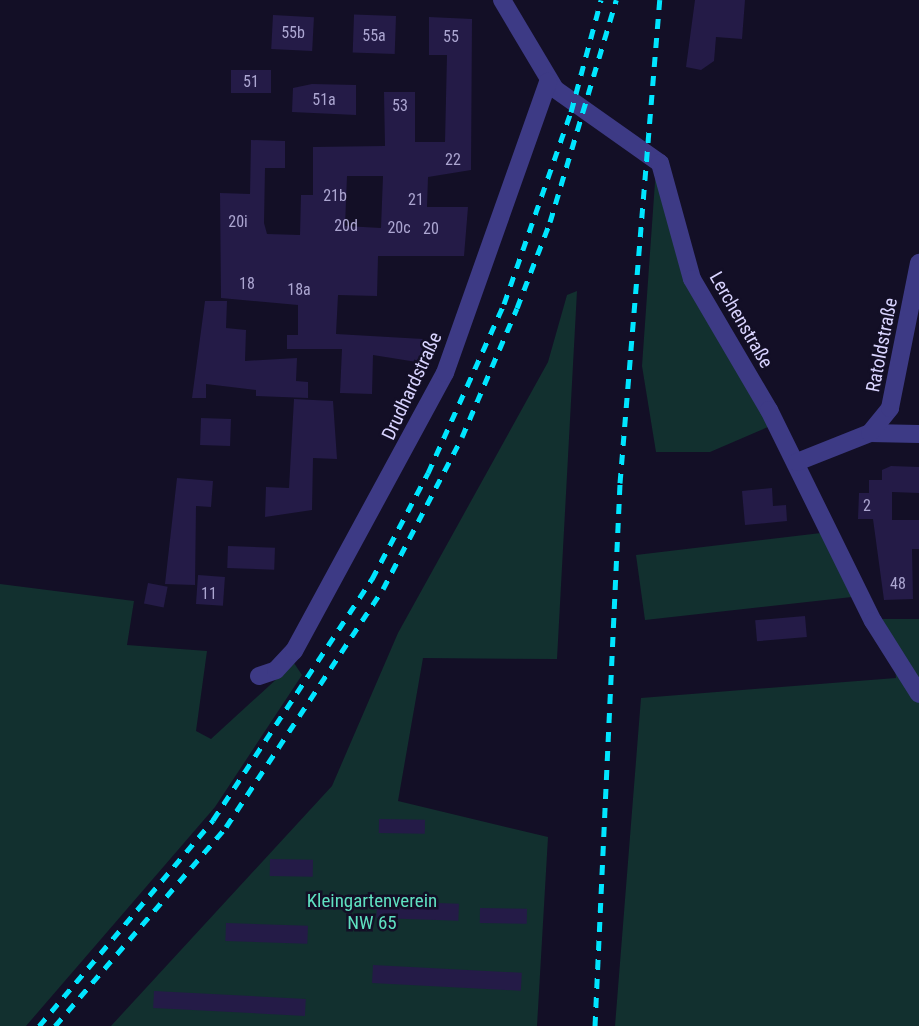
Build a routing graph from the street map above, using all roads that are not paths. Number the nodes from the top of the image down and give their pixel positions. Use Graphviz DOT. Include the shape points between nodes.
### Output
graph roads {
  1 [pos="502,0"];
  2 [pos="548,82"];
  3 [pos="919,263"];
  4 [pos="870,432"];
  5 [pos="919,434"];
  6 [pos="797,463"];
  7 [pos="258,676"];
  8 [pos="919,695"];
  1 -- 2 [label="street, Lerchenstraße"];
  2 -- 6 [label="street, Lerchenstraße" via="660,163 692,279"];
  2 -- 7 [label="street, Drudhardstraße" via="445,373 294,651 276,670"];
  3 -- 4 [label="street, Ratoldstraße" via="890,408"];
  4 -- 5 [label="street"];
  4 -- 6 [label="street, Ratoldstraße"];
  6 -- 8 [label="street, Lerchenstraße" via="873,621"];
}
